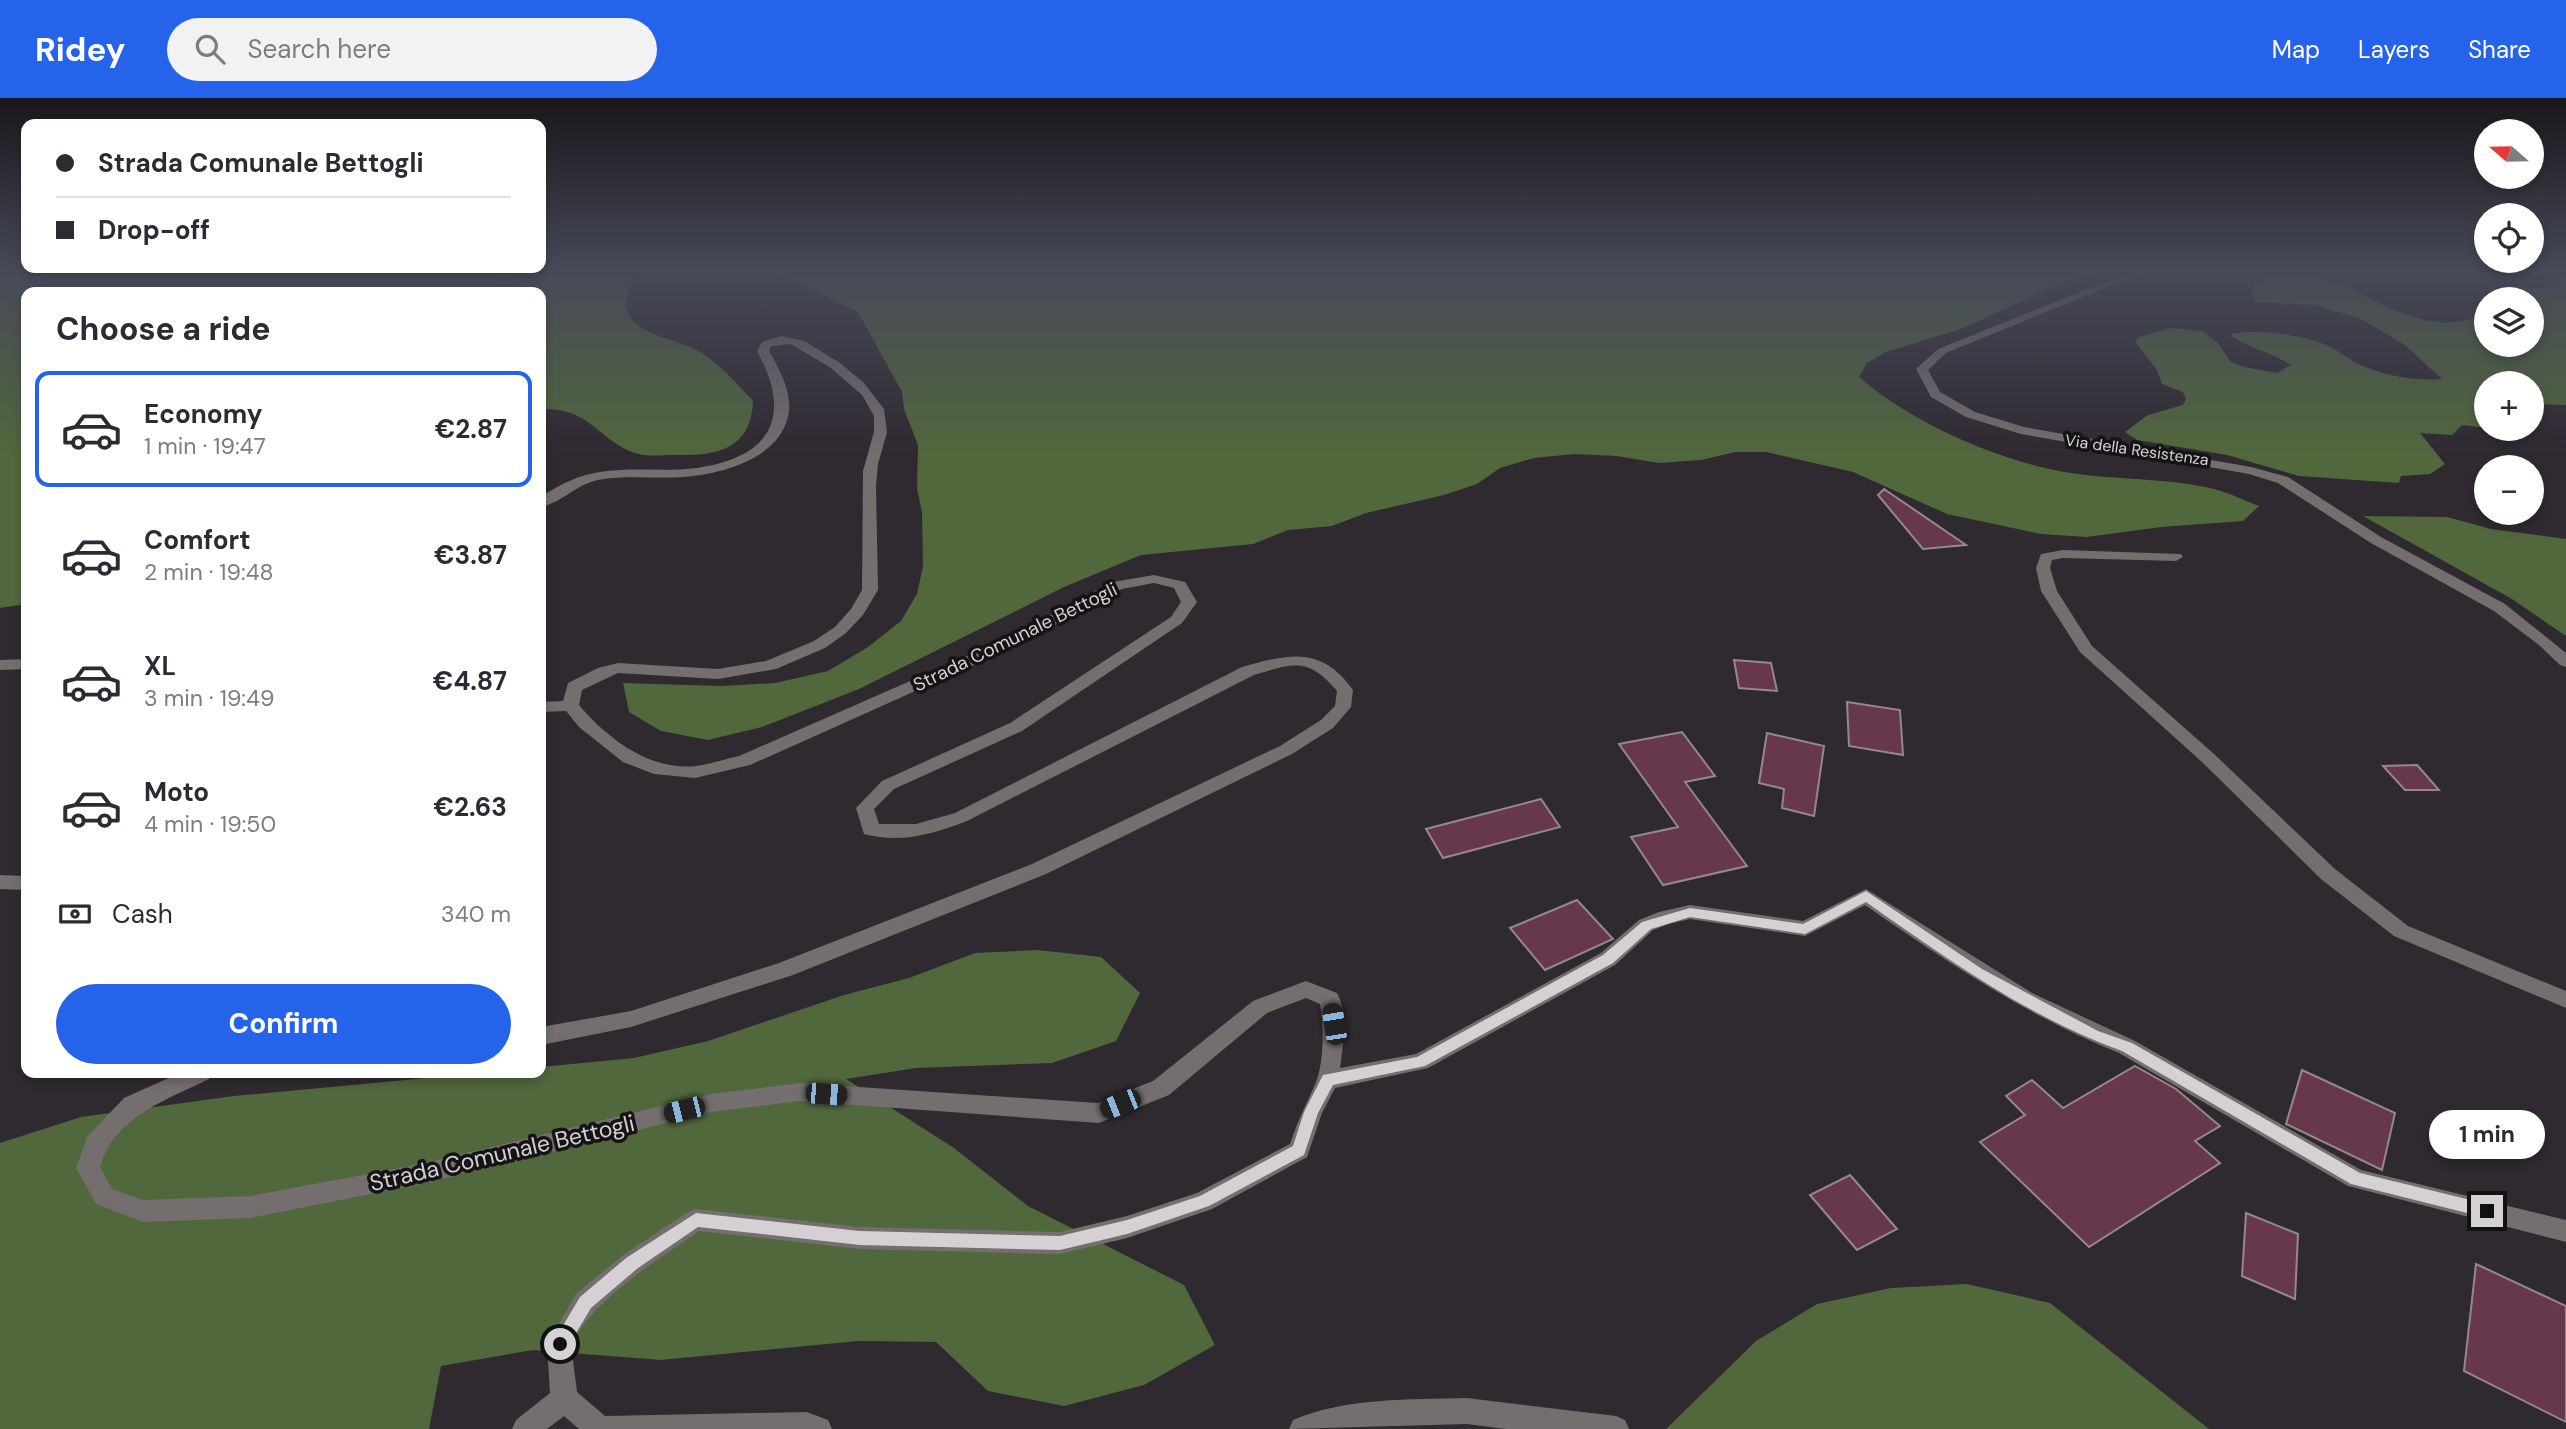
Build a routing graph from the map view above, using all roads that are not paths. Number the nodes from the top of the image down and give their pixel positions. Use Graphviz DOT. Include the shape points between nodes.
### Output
graph roads {
  1 [pos="1989,332"];
  2 [pos="546,499"];
  3 [pos="2176,557"];
  4 [pos="2566,662"];
  5 [pos="21,664"];
  6 [pos="0,665"];
  7 [pos="570,706"];
  8 [pos="546,707"];
  9 [pos="0,883"];
  10 [pos="21,883"];
  11 [pos="2566,1000"];
  12 [pos="546,1036"];
  13 [pos="190,1078"];
  14 [pos="1328,1080"];
  15 [pos="2566,1231"];
  16 [pos="564,1399"];
  17 [pos="525,1429"];
  18 [pos="819,1429"];
  19 [pos="1302,1429"];
  20 [pos="1616,1429"];
  1 -- 4 [label="street, Via della Resistenza" via="1942,351 1922,369 1922,380 1934,395 1957,409 2028,433 2105,449 2220,462 2283,480 2375,540 2508,610"];
  2 -- 7 [label="street" via="562,488 599,476 712,469 758,448 778,429 784,416 784,396 763,351 776,339 795,339 824,358 866,391 880,411 881,429 870,470 870,590 863,607 835,635 759,669 696,674 608,670 574,687"];
  3 -- 11 [label="street" via="2063,554 2046,557 2043,568 2049,591 2086,649 2328,874 2401,931"];
  5 -- 6 [label="street"];
  7 -- 8 [label="street"];
  7 -- 12 [label="street, Strada Comunale Bettogli" via="629,758 654,768 695,772 756,756 1012,642 1118,585 1154,579 1180,585 1189,602 1177,620 1016,727 888,785 865,808 871,829 889,834 927,830 961,817 1248,671 1280,664 1320,664 1345,690 1343,707 1327,724 1286,750 1039,869 786,969 631,1019"];
  9 -- 10 [label="street"];
  13 -- 14 [label="street, Strada Comunale Bettogli" via="132,1105 95,1144 88,1168 104,1197 143,1211 250,1207 421,1174 710,1103 800,1092 1099,1113 1161,1088 1260,1007 1306,989 1330,999 1334,1024"];
  14 -- 15 [label="street" via="1420,1062 1608,959 1646,925 1666,917 1690,912 1805,929 1866,896 1977,973 2093,1035 2127,1047 2356,1179"];
  14 -- 16 [label="street, Strada Comunale Bettogli" via="1299,1150 1204,1202 1060,1243 860,1238 696,1220 585,1302 560,1344"];
  16 -- 17 [label="street"];
  16 -- 18 [label="street" via="600,1429 807,1424"];
  19 -- 20 [label="street" via="1357,1416 1467,1411"];
}
